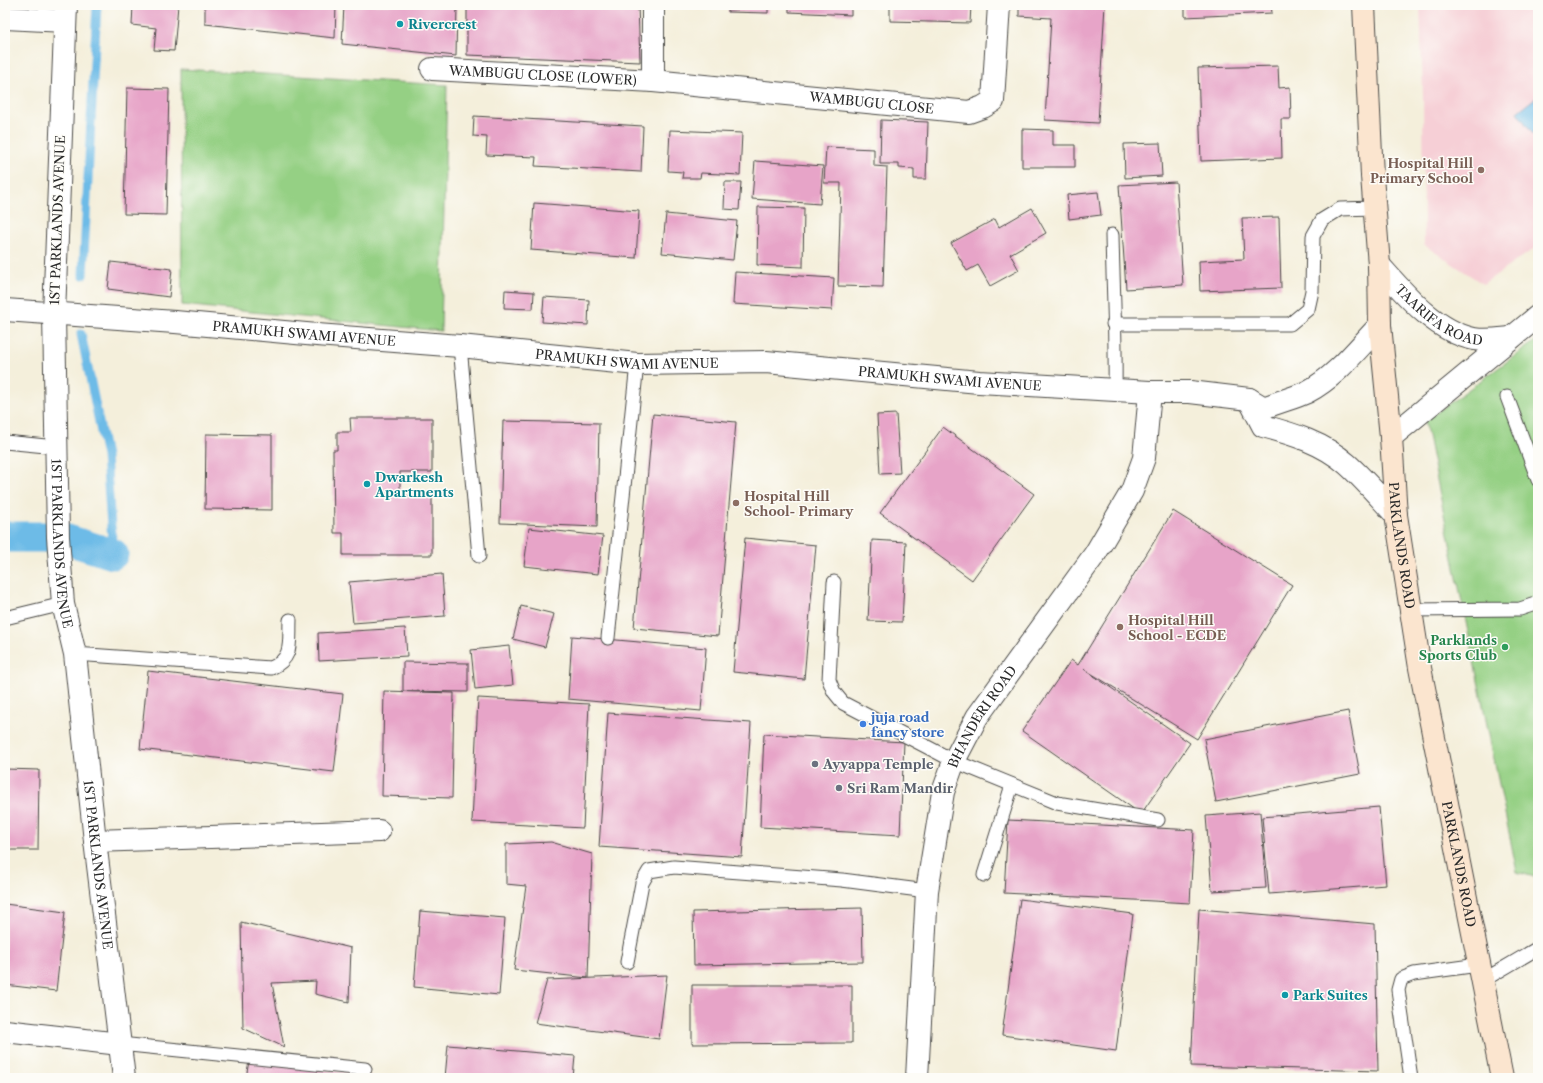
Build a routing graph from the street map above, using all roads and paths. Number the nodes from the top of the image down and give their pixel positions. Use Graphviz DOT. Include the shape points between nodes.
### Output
graph roads {
  1 [pos="653,5"];
  2 [pos="998,5"];
  3 [pos="1364,5"];
  4 [pos="65,13"];
  5 [pos="5,18"];
  6 [pos="432,69"];
  7 [pos="653,81"];
  8 [pos="1374,208"];
  9 [pos="1112,235"];
  10 [pos="1379,265"];
  11 [pos="5,310"];
  12 [pos="54,314"];
  13 [pos="1538,316"];
  14 [pos="1114,324"];
  15 [pos="1380,325"];
  16 [pos="1511,338"];
  17 [pos="460,346"];
  18 [pos="637,364"];
  19 [pos="1115,390"];
  20 [pos="1150,392"];
  21 [pos="1507,397"];
  22 [pos="1249,400"];
  23 [pos="1391,437"];
  24 [pos="5,442"];
  25 [pos="56,447"];
  26 [pos="1538,480"];
  27 [pos="1396,515"];
  28 [pos="479,556"];
  29 [pos="834,582"];
  30 [pos="1538,603"];
  31 [pos="63,604"];
  32 [pos="1411,610"];
  33 [pos="5,618"];
  34 [pos="290,620"];
  35 [pos="608,638"];
  36 [pos="75,654"];
  37 [pos="954,761"];
  38 [pos="1012,785"];
  39 [pos="1158,820"];
  40 [pos="379,831"];
  41 [pos="95,842"];
  42 [pos="984,875"];
  43 [pos="927,892"];
  44 [pos="1538,948"];
  45 [pos="628,962"];
  46 [pos="1480,973"];
  47 [pos="5,1031"];
  48 [pos="120,1044"];
  49 [pos="365,1069"];
  50 [pos="124,1078"];
  51 [pos="917,1078"];
  52 [pos="1411,1078"];
  53 [pos="1502,1078"];
  1 -- 7 [label="street"];
  2 -- 7 [label="street, WAMBUGU CLOSE" via="993,101 969,112"];
  3 -- 8 [label="main road, PARKLANDS ROAD"];
  4 -- 5 [label="street"];
  4 -- 12 [label="street, 1ST PARKLANDS AVENUE"];
  6 -- 7 [label="street, WAMBUGU CLOSE (LOWER)"];
  8 -- 10 [label="main road, PARKLANDS ROAD"];
  8 -- 14 [label="lane" via="1340,209 1322,220 1313,236 1312,291 1308,309 1290,324"];
  9 -- 14 [label="lane"];
  10 -- 15 [label="main road, PARKLANDS ROAD"];
  10 -- 16 [label="street, TAARIFA ROAD" via="1426,314 1451,331 1475,339"];
  11 -- 12 [label="street, PRAMUKH SWAMI AVENUE"];
  12 -- 17 [label="street, PRAMUKH SWAMI AVENUE"];
  12 -- 25 [label="street, 1ST PARKLANDS AVENUE"];
  13 -- 16 [label="street, TAARIFA ROAD"];
  14 -- 19 [label="lane"];
  15 -- 22 [label="street, PRAMUKH SWAMI AVENUE" via="1329,377 1307,392 1264,408"];
  15 -- 23 [label="main road, PARKLANDS ROAD"];
  16 -- 23 [label="street, TAARIFA ROAD"];
  17 -- 18 [label="street, PRAMUKH SWAMI AVENUE"];
  17 -- 28 [label="lane"];
  18 -- 19 [label="street, PRAMUKH SWAMI AVENUE" via="766,362 979,382"];
  18 -- 35 [label="lane"];
  19 -- 20 [label="street, PRAMUKH SWAMI AVENUE"];
  20 -- 22 [label="street, PRAMUKH SWAMI AVENUE" via="1190,392"];
  20 -- 37 [label="street, BHANDERI ROAD" via="1144,458 1132,491 1096,554 977,718"];
  21 -- 26 [label="lane"];
  22 -- 27 [label="street" via="1263,426 1297,436 1346,463"];
  23 -- 27 [label="main road, PARKLANDS ROAD"];
  24 -- 25 [label="lane"];
  25 -- 31 [label="street, 1ST PARKLANDS AVENUE" via="58,537"];
  27 -- 32 [label="main road, PARKLANDS ROAD"];
  29 -- 37 [label="lane" via="829,680 834,692 843,703"];
  30 -- 32 [label="lane" via="1520,609"];
  31 -- 33 [label="lane"];
  31 -- 36 [label="street, 1ST PARKLANDS AVENUE"];
  32 -- 46 [label="main road, PARKLANDS ROAD"];
  34 -- 36 [label="lane" via="288,653 281,664 271,668"];
  36 -- 41 [label="street, 1ST PARKLANDS AVENUE"];
  37 -- 38 [label="lane"];
  37 -- 43 [label="street, BHANDERI ROAD" via="943,792"];
  38 -- 39 [label="lane" via="1057,802"];
  38 -- 42 [label="lane"];
  40 -- 41 [label="street"];
  41 -- 48 [label="street, 1ST PARKLANDS AVENUE"];
  43 -- 45 [label="lane" via="842,880 674,867 649,871 642,883"];
  43 -- 51 [label="street, BHANDERI ROAD"];
  44 -- 46 [label="lane"];
  46 -- 52 [label="lane" via="1414,974 1401,979 1398,990"];
  46 -- 53 [label="main road, PARKLANDS ROAD"];
  47 -- 48 [label="street"];
  48 -- 49 [label="lane"];
  48 -- 50 [label="street, 1ST PARKLANDS AVENUE"];
}
